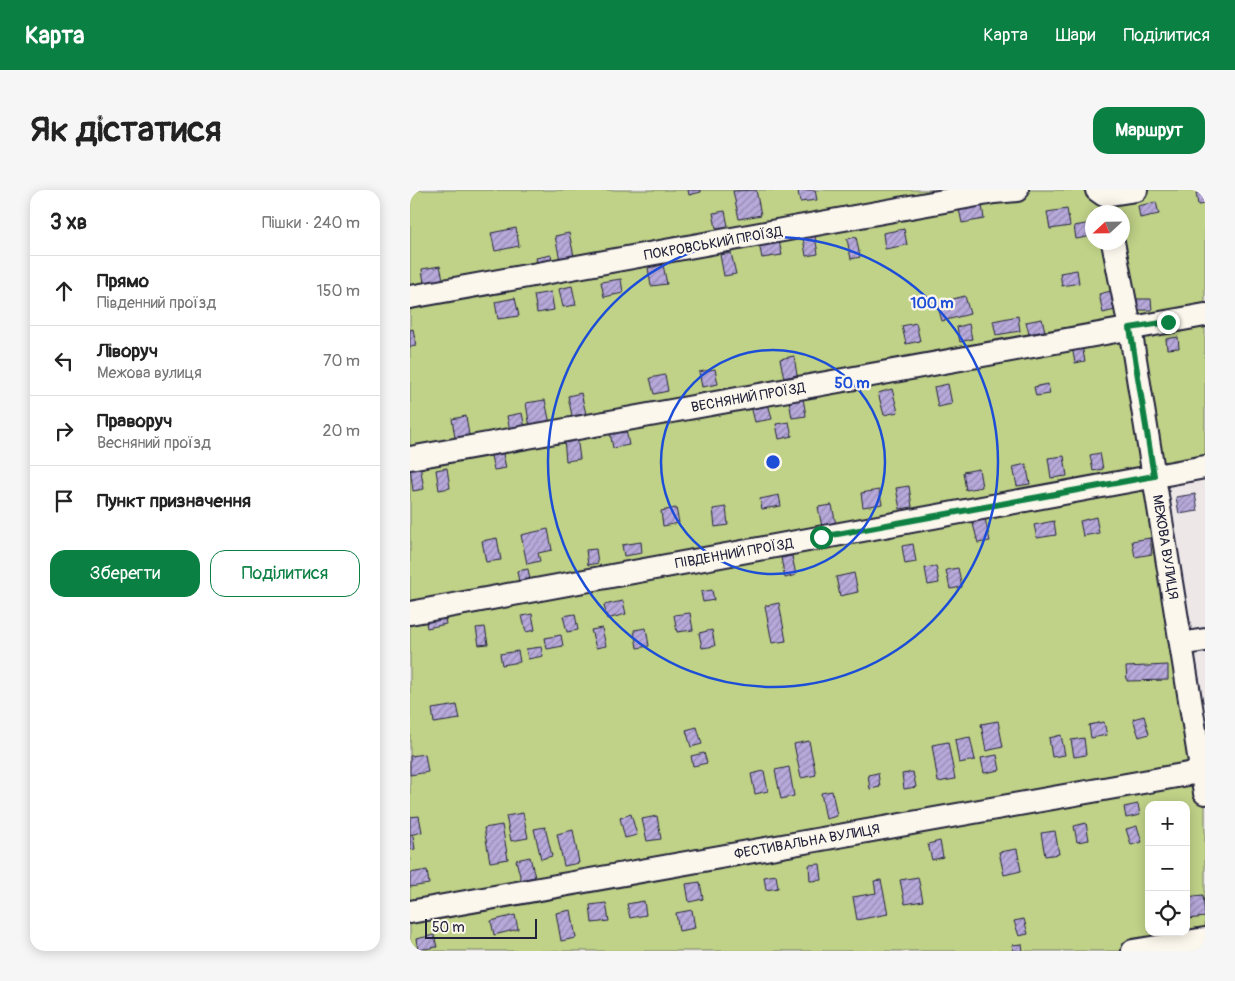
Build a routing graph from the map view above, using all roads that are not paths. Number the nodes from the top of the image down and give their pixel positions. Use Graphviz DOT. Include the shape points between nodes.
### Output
graph roads {
  1 [pos="1017,190"];
  2 [pos="1136,190"];
  3 [pos="1103,199"];
  4 [pos="1115,250"];
  5 [pos="410,297"];
  6 [pos="1205,315"];
  7 [pos="1130,328"];
  8 [pos="410,458"];
  9 [pos="1205,467"];
  10 [pos="1154,476"];
  11 [pos="410,612"];
  12 [pos="1205,640"];
  13 [pos="1181,644"];
  14 [pos="1204,778"];
  15 [pos="410,912"];
  16 [pos="1205,939"];
  17 [pos="1133,951"];
  1 -- 5 [label="street, ПОКРОВСЬКИЙ ПРОЇЗД"];
  2 -- 3 [label="street"];
  4 -- 7 [label="street, МЕЖОВА ВУЛИЦЯ"];
  6 -- 7 [label="street, ВЕСНЯНИЙ ПРОЇЗД"];
  7 -- 8 [label="street, ВЕСНЯНИЙ ПРОЇЗД"];
  7 -- 10 [label="street, МЕЖОВА ВУЛИЦЯ"];
  9 -- 10 [label="street, ПІВДЕННИЙ ПРОЇЗД"];
  10 -- 11 [label="street, ПІВДЕННИЙ ПРОЇЗД"];
  10 -- 13 [label="street, МЕЖОВА ВУЛИЦЯ"];
  12 -- 13 [label="street"];
  13 -- 14 [label="street, МЕЖОВА ВУЛИЦЯ"];
  14 -- 15 [label="street, ФЕСТИВАЛЬНА ВУЛИЦЯ"];
  16 -- 17 [label="street"];
}
